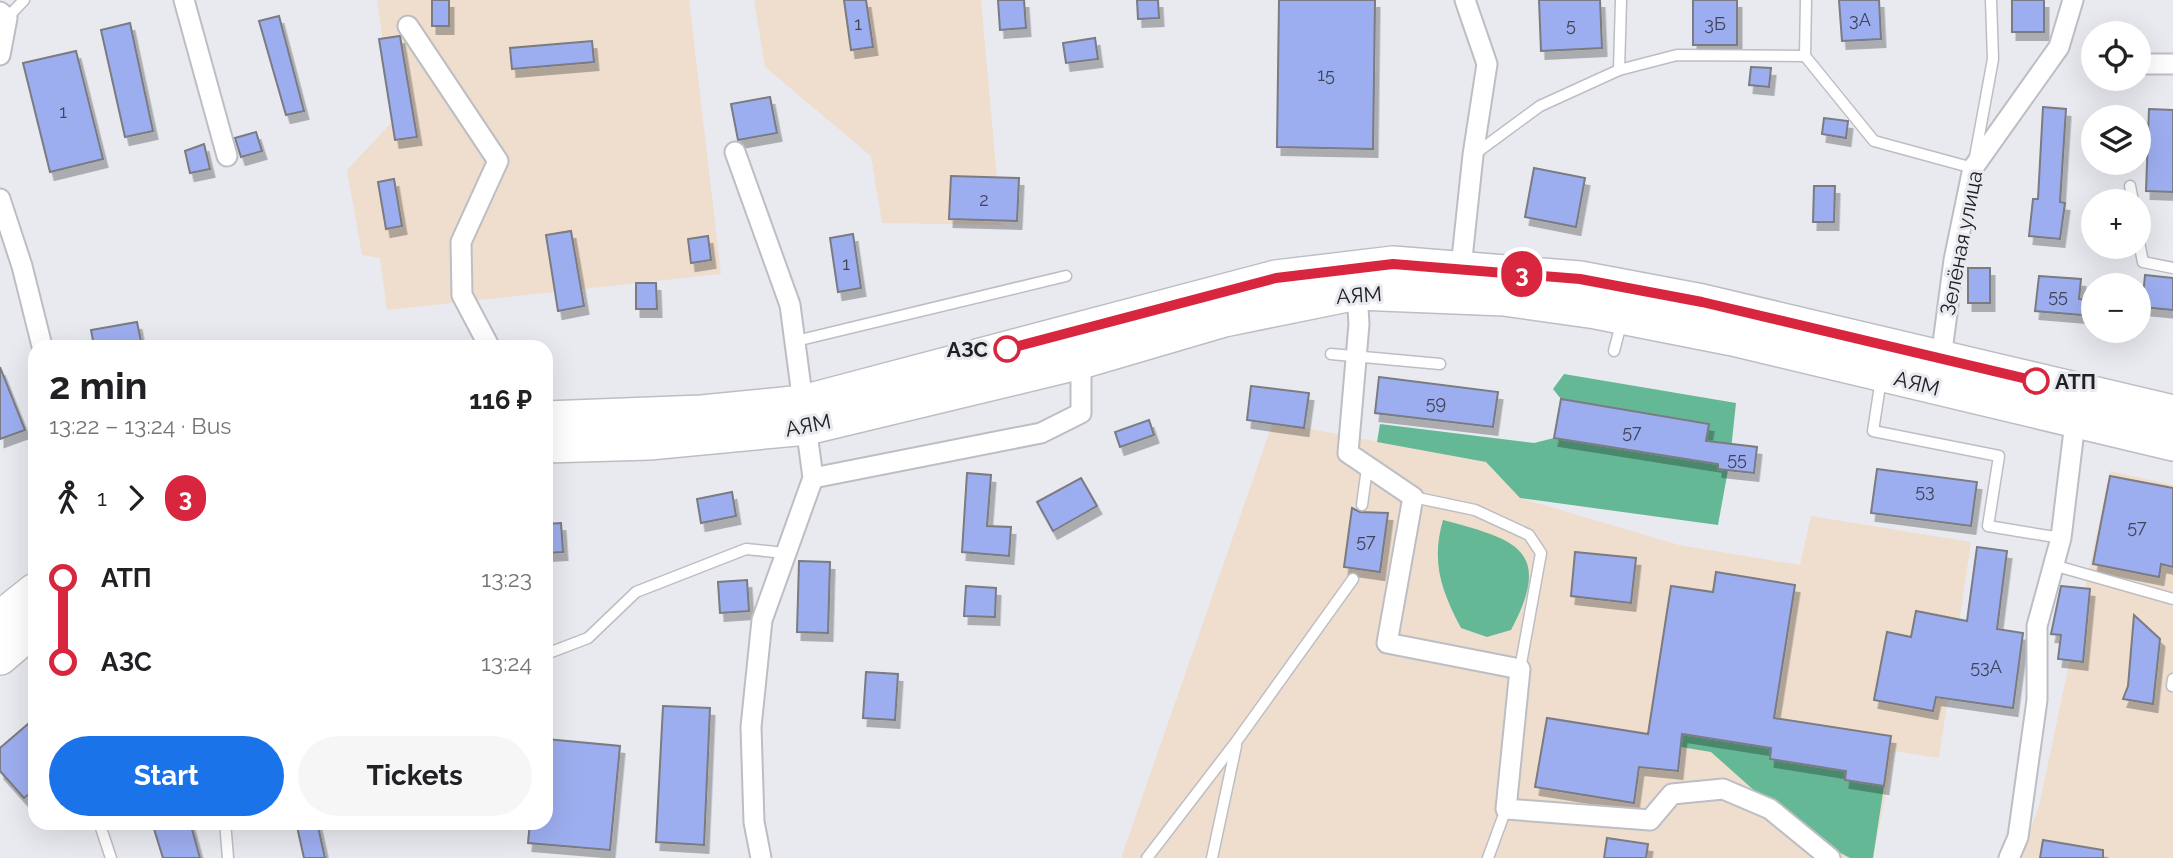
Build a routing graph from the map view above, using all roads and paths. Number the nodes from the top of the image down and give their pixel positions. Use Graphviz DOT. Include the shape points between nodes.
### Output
graph roads {
  1 [pos="24,0"];
  2 [pos="184,0"];
  3 [pos="1465,0"];
  4 [pos="1621,0"];
  5 [pos="1806,0"];
  6 [pos="1991,0"];
  7 [pos="2073,0"];
  8 [pos="3,15"];
  9 [pos="408,26"];
  10 [pos="0,55"];
  11 [pos="1805,56"];
  12 [pos="2151,64"];
  13 [pos="2173,64"];
  14 [pos="1619,70"];
  15 [pos="735,152"];
  16 [pos="1473,155"];
  17 [pos="227,156"];
  18 [pos="1973,168"];
  19 [pos="2130,186"];
  20 [pos="2131,189"];
  21 [pos="0,199"];
  22 [pos="2142,259"];
  23 [pos="1461,268"];
  24 [pos="2173,268"];
  25 [pos="1066,276"];
  26 [pos="1357,292"];
  27 [pos="1623,316"];
  28 [pos="40,340"];
  29 [pos="486,340"];
  30 [pos="796,341"];
  31 [pos="1614,351"];
  32 [pos="1331,354"];
  33 [pos="1355,356"];
  34 [pos="1081,361"];
  35 [pos="1440,364"];
  36 [pos="1939,373"];
  37 [pos="1881,375"];
  38 [pos="2173,413"];
  39 [pos="805,415"];
  40 [pos="553,419"];
  41 [pos="2075,422"];
  42 [pos="2173,443"];
  43 [pos="553,446"];
  44 [pos="1367,468"];
  45 [pos="813,478"];
  46 [pos="1413,497"];
  47 [pos="1362,505"];
  48 [pos="2061,538"];
  49 [pos="785,553"];
  50 [pos="2053,565"];
  51 [pos="1353,579"];
  52 [pos="28,597"];
  53 [pos="2173,599"];
  54 [pos="0,619"];
  55 [pos="28,633"];
  56 [pos="553,651"];
  57 [pos="0,657"];
  58 [pos="1520,669"];
  59 [pos="1236,742"];
  60 [pos="1506,809"];
  61 [pos="102,830"];
  62 [pos="226,830"];
  63 [pos="111,858"];
  64 [pos="228,858"];
  65 [pos="761,858"];
  66 [pos="1147,858"];
  67 [pos="1212,858"];
  68 [pos="1488,858"];
  69 [pos="1830,858"];
  70 [pos="2009,858"];
  1 -- 8 [label="lane"];
  2 -- 17 [label="street"];
  3 -- 16 [label="street" via="1487,64"];
  4 -- 14 [label="lane"];
  5 -- 11 [label="lane"];
  6 -- 18 [label="lane" via="1993,59"];
  7 -- 18 [label="street, Зелёная улица" via="2059,47"];
  8 -- 10 [label="street"];
  9 -- 29 [label="street" via="498,162 461,242 462,295"];
  11 -- 14 [label="lane" via="1677,55"];
  11 -- 18 [label="lane" via="1874,141"];
  12 -- 13 [label="street"];
  14 -- 16 [label="lane" via="1540,106"];
  15 -- 30 [label="street" via="790,304"];
  16 -- 23 [label="street"];
  18 -- 36 [label="street, Зелёная улица" via="1954,260"];
  19 -- 20 [label="lane"];
  21 -- 28 [label="street"];
  22 -- 24 [label="lane"];
  23 -- 36 [label="highway, АЯМ" via="1607,284 1702,302"];
  23 -- 39 [label="highway, АЯМ" via="1393,264 1276,278"];
  25 -- 30 [label="lane"];
  26 -- 27 [label="highway, АЯМ" via="1504,298"];
  26 -- 33 [label="street"];
  26 -- 34 [label="highway, АЯМ" via="1224,319"];
  27 -- 31 [label="lane"];
  27 -- 37 [label="highway, АЯМ"];
  30 -- 39 [label="street"];
  32 -- 33 [label="lane"];
  33 -- 35 [label="lane"];
  33 -- 44 [label="street" via="1348,453"];
  34 -- 39 [label="highway, АЯМ"];
  34 -- 45 [label="street" via="1081,413 1041,433"];
  36 -- 37 [label="highway, АЯМ"];
  36 -- 38 [label="highway, АЯМ"];
  36 -- 41 [label="highway, АЯМ"];
  37 -- 48 [label="lane" via="1873,431 1999,456 1988,526"];
  39 -- 40 [label="highway, АЯМ" via="702,413"];
  39 -- 43 [label="highway, АЯМ" via="649,442"];
  39 -- 45 [label="street"];
  41 -- 42 [label="highway, АЯМ"];
  41 -- 48 [label="street"];
  44 -- 46 [label="street"];
  44 -- 47 [label="lane"];
  45 -- 49 [label="street"];
  46 -- 58 [label="lane" via="1475,510 1529,535 1541,553"];
  46 -- 58 [label="street" via="1387,643"];
  48 -- 50 [label="street"];
  49 -- 56 [label="lane" via="746,549 636,592 588,638"];
  49 -- 65 [label="street" via="762,620 751,727 754,822"];
  50 -- 53 [label="lane"];
  50 -- 70 [label="street" via="2037,626 2037,699 2018,837"];
  51 -- 59 [label="lane"];
  52 -- 54 [label="highway"];
  55 -- 57 [label="highway"];
  58 -- 60 [label="street"];
  59 -- 66 [label="lane"];
  59 -- 67 [label="lane"];
  60 -- 68 [label="lane"];
  60 -- 69 [label="street" via="1650,820 1672,793 1723,789 1769,809"];
  61 -- 63 [label="lane"];
  62 -- 64 [label="lane"];
}
